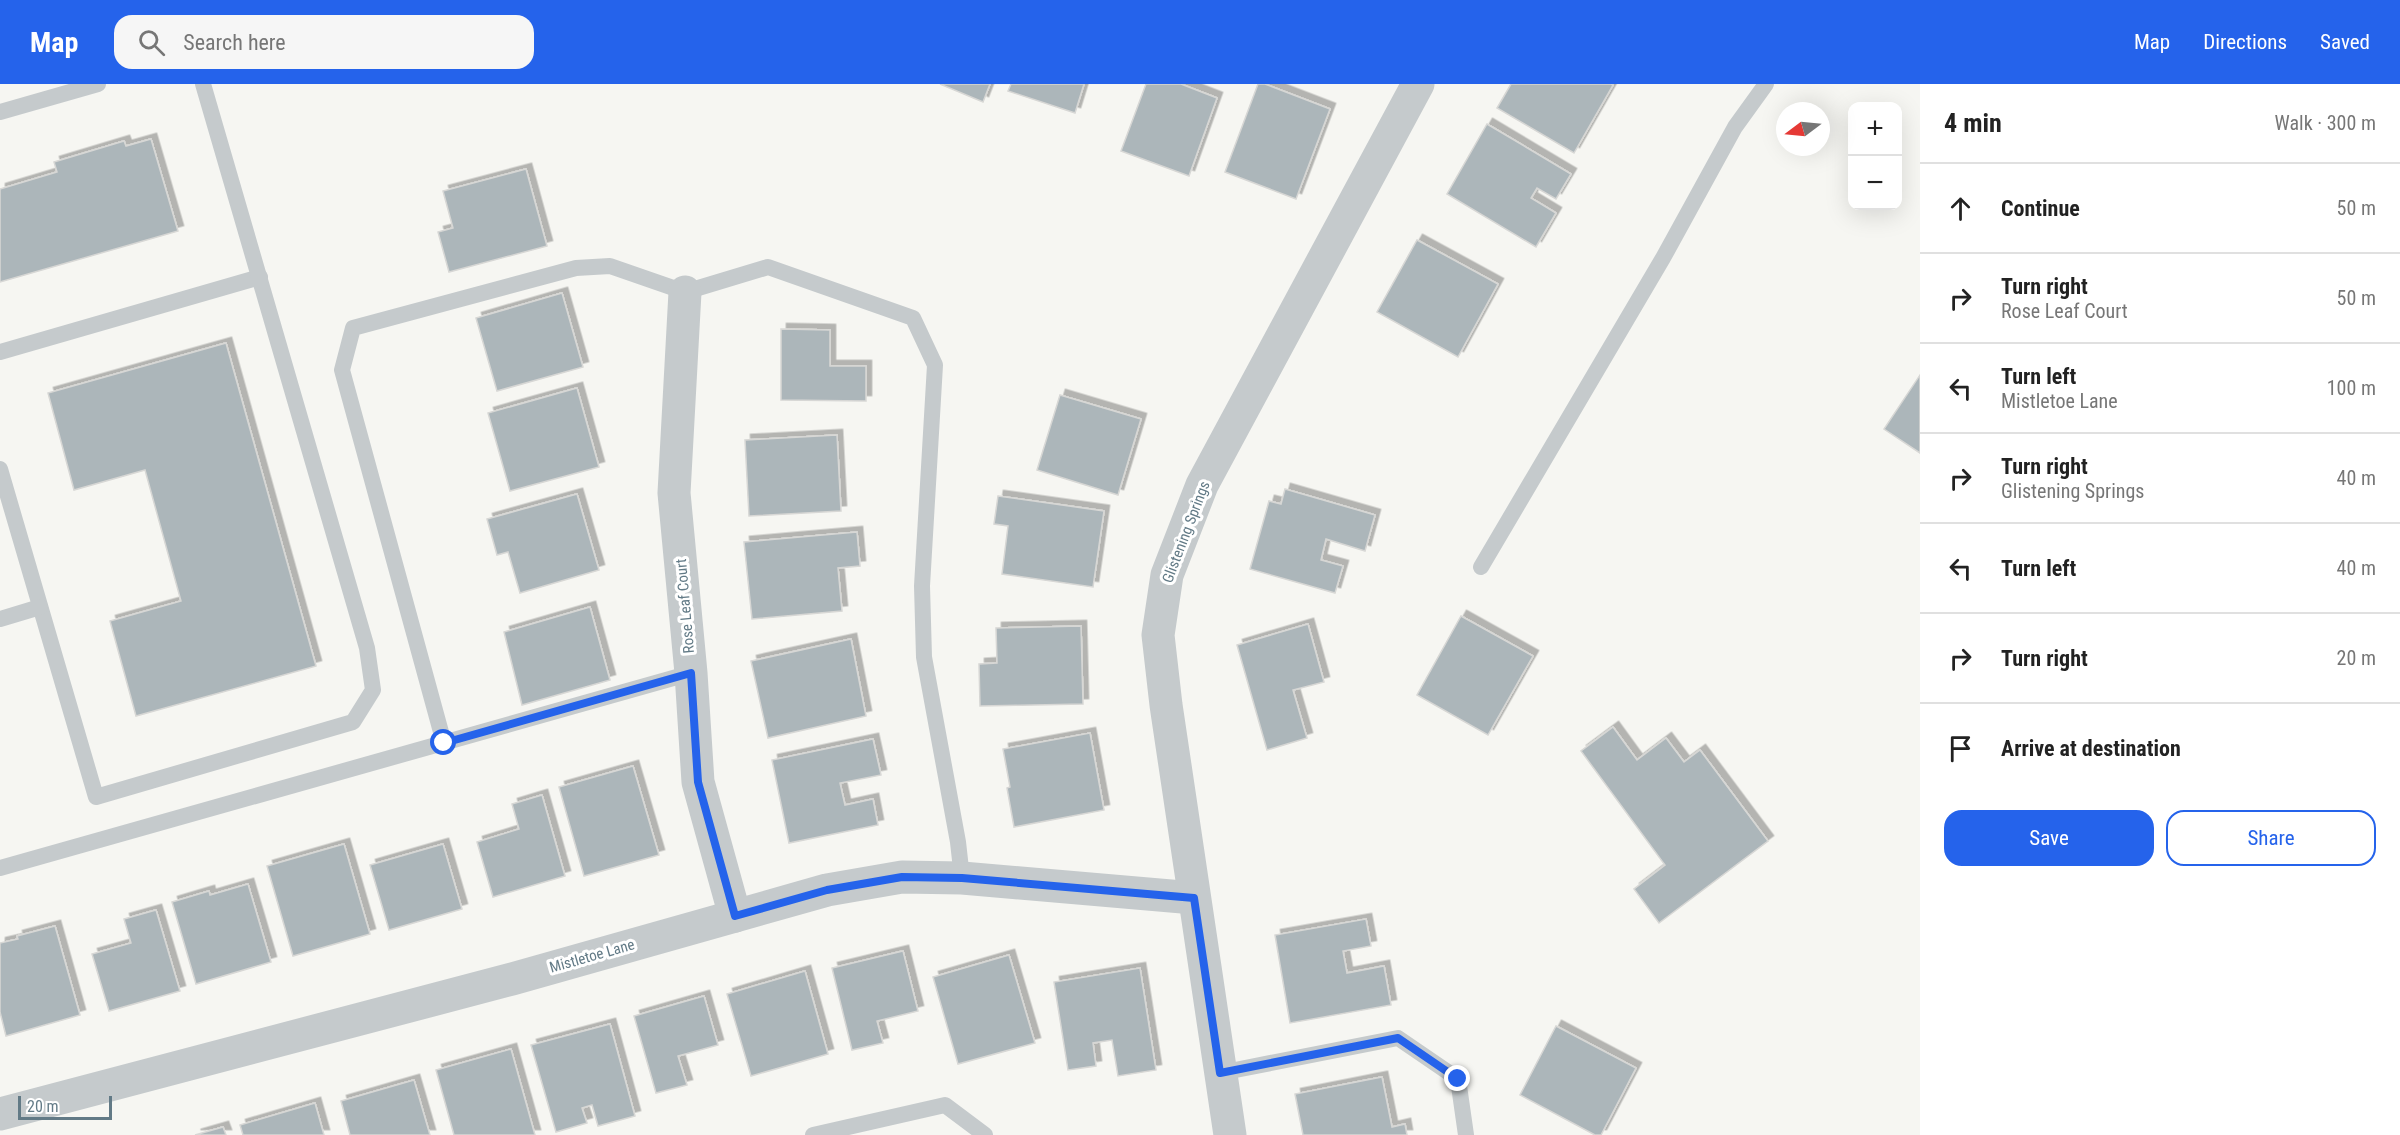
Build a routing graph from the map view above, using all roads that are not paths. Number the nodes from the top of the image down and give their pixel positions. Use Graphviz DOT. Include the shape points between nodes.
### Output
graph roads {
  1 [pos="98,84"];
  2 [pos="204,84"];
  3 [pos="1418,84"];
  4 [pos="1766,84"];
  5 [pos="0,112"];
  6 [pos="260,277"];
  7 [pos="685,292"];
  8 [pos="0,352"];
  9 [pos="0,469"];
  10 [pos="1481,567"];
  11 [pos="40,607"];
  12 [pos="0,618"];
  13 [pos="691,673"];
  14 [pos="444,743"];
  15 [pos="0,868"];
  16 [pos="962,878"];
  17 [pos="1194,898"];
  18 [pos="735,916"];
  19 [pos="1220,1073"];
  20 [pos="0,1114"];
  21 [pos="813,1135"];
  22 [pos="985,1135"];
  23 [pos="1230,1135"];
  24 [pos="1466,1135"];
  1 -- 5 [label="lane"];
  2 -- 6 [label="lane"];
  3 -- 17 [label="street, Glistening Springs" via="1202,485 1167,574 1158,635"];
  4 -- 10 [label="lane" via="1735,127"];
  6 -- 8 [label="lane"];
  6 -- 11 [label="lane" via="367,648 373,690 353,722 96,797"];
  7 -- 13 [label="street, Rose Leaf Court" via="674,493"];
  7 -- 14 [label="lane" via="610,266 576,268 353,328 342,370"];
  7 -- 16 [label="lane" via="768,267 913,318 935,365 922,586 924,657"];
  9 -- 11 [label="lane"];
  11 -- 12 [label="lane"];
  13 -- 14 [label="lane"];
  13 -- 18 [label="street, Rose Leaf Court" via="698,782"];
  14 -- 15 [label="lane"];
  16 -- 17 [label="street, Mistletoe Lane"];
  16 -- 18 [label="street, Mistletoe Lane" via="902,877 827,890"];
  17 -- 19 [label="street, Glistening Springs"];
  18 -- 20 [label="street, Mistletoe Lane"];
  19 -- 23 [label="street, Glistening Springs"];
  19 -- 24 [label="lane" via="1398,1038 1458,1079"];
  21 -- 22 [label="lane" via="945,1105"];
}
